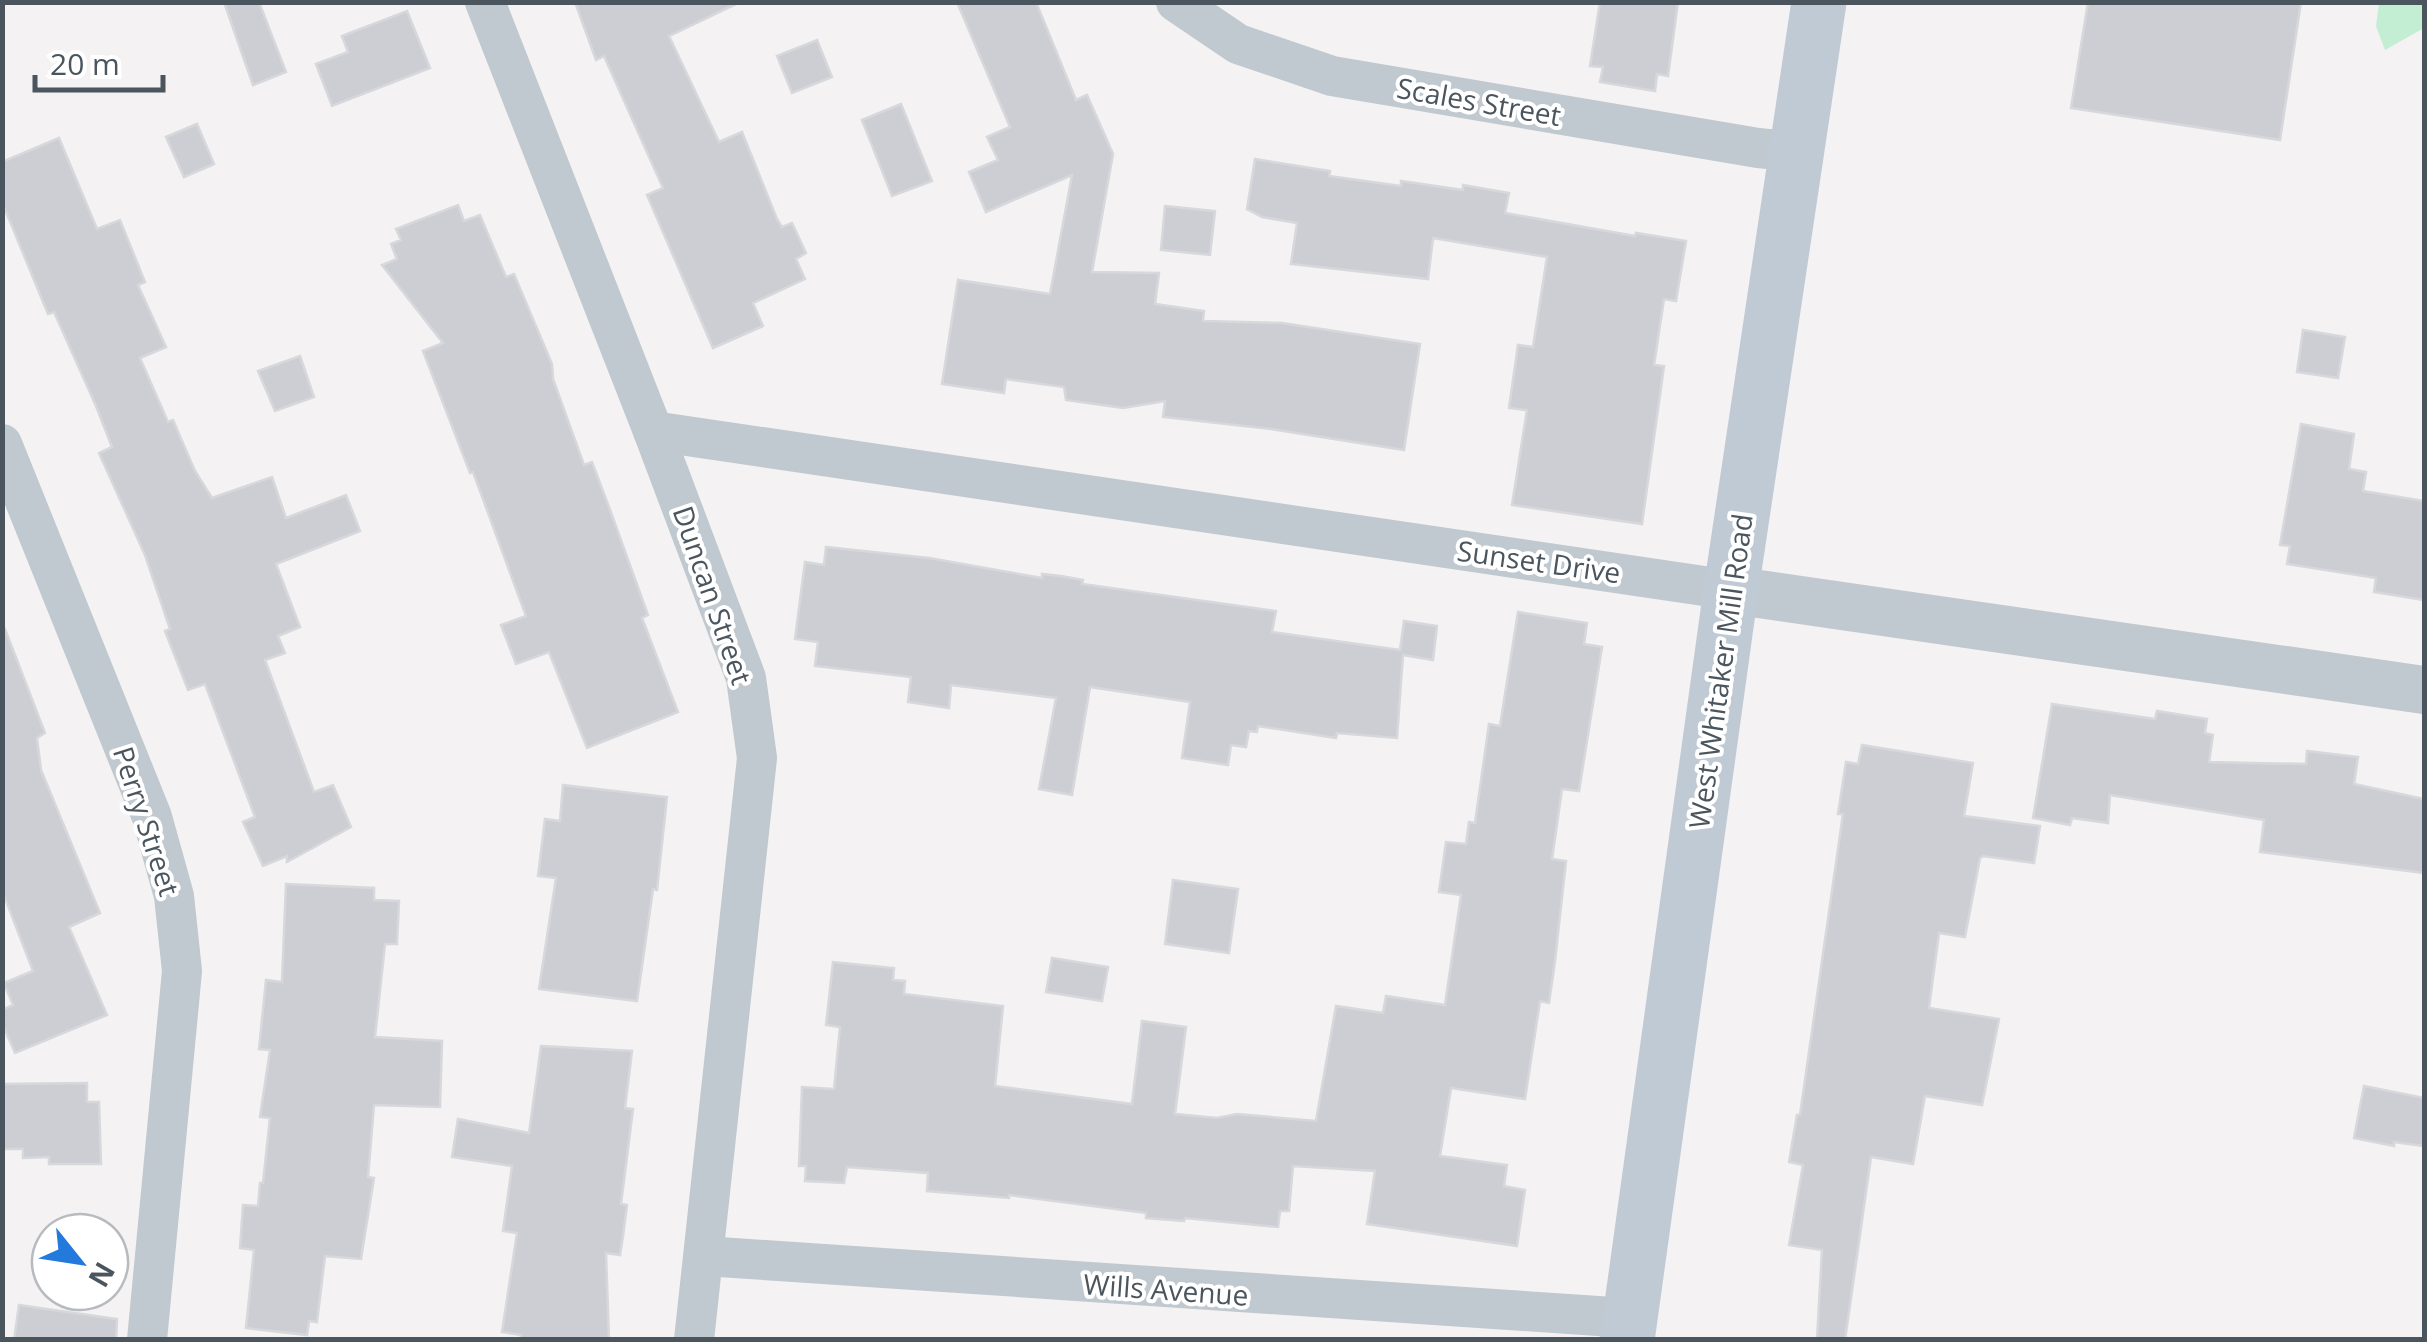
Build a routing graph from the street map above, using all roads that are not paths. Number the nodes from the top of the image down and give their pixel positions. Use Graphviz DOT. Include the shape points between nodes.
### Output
graph roads {
  1 [pos="485,2"];
  2 [pos="1176,2"];
  3 [pos="1820,2"];
  4 [pos="1798,152"];
  5 [pos="653,431"];
  6 [pos="2,444"];
  7 [pos="13,500"];
  8 [pos="1731,590"];
  9 [pos="2424,690"];
  10 [pos="704,1256"];
  11 [pos="1627,1328"];
  12 [pos="146,1340"];
  13 [pos="694,1340"];
  1 -- 5 [label="street, Duncan Street"];
  2 -- 4 [label="street, Scales Street" via="1238,44 1332,76"];
  3 -- 4 [label="main road, West Whitaker Mill Road"];
  4 -- 8 [label="main road, West Whitaker Mill Road"];
  5 -- 8 [label="street, Sunset Drive"];
  5 -- 10 [label="street, Duncan Street" via="746,678 757,758"];
  6 -- 7 [label="street, Perry Street"];
  7 -- 12 [label="street, Perry Street" via="152,817 174,896 182,971"];
  8 -- 9 [label="street, Sunset Drive"];
  8 -- 11 [label="main road, West Whitaker Mill Road"];
  10 -- 11 [label="street, Wills Avenue"];
  10 -- 13 [label="street, Duncan Street"];
}
